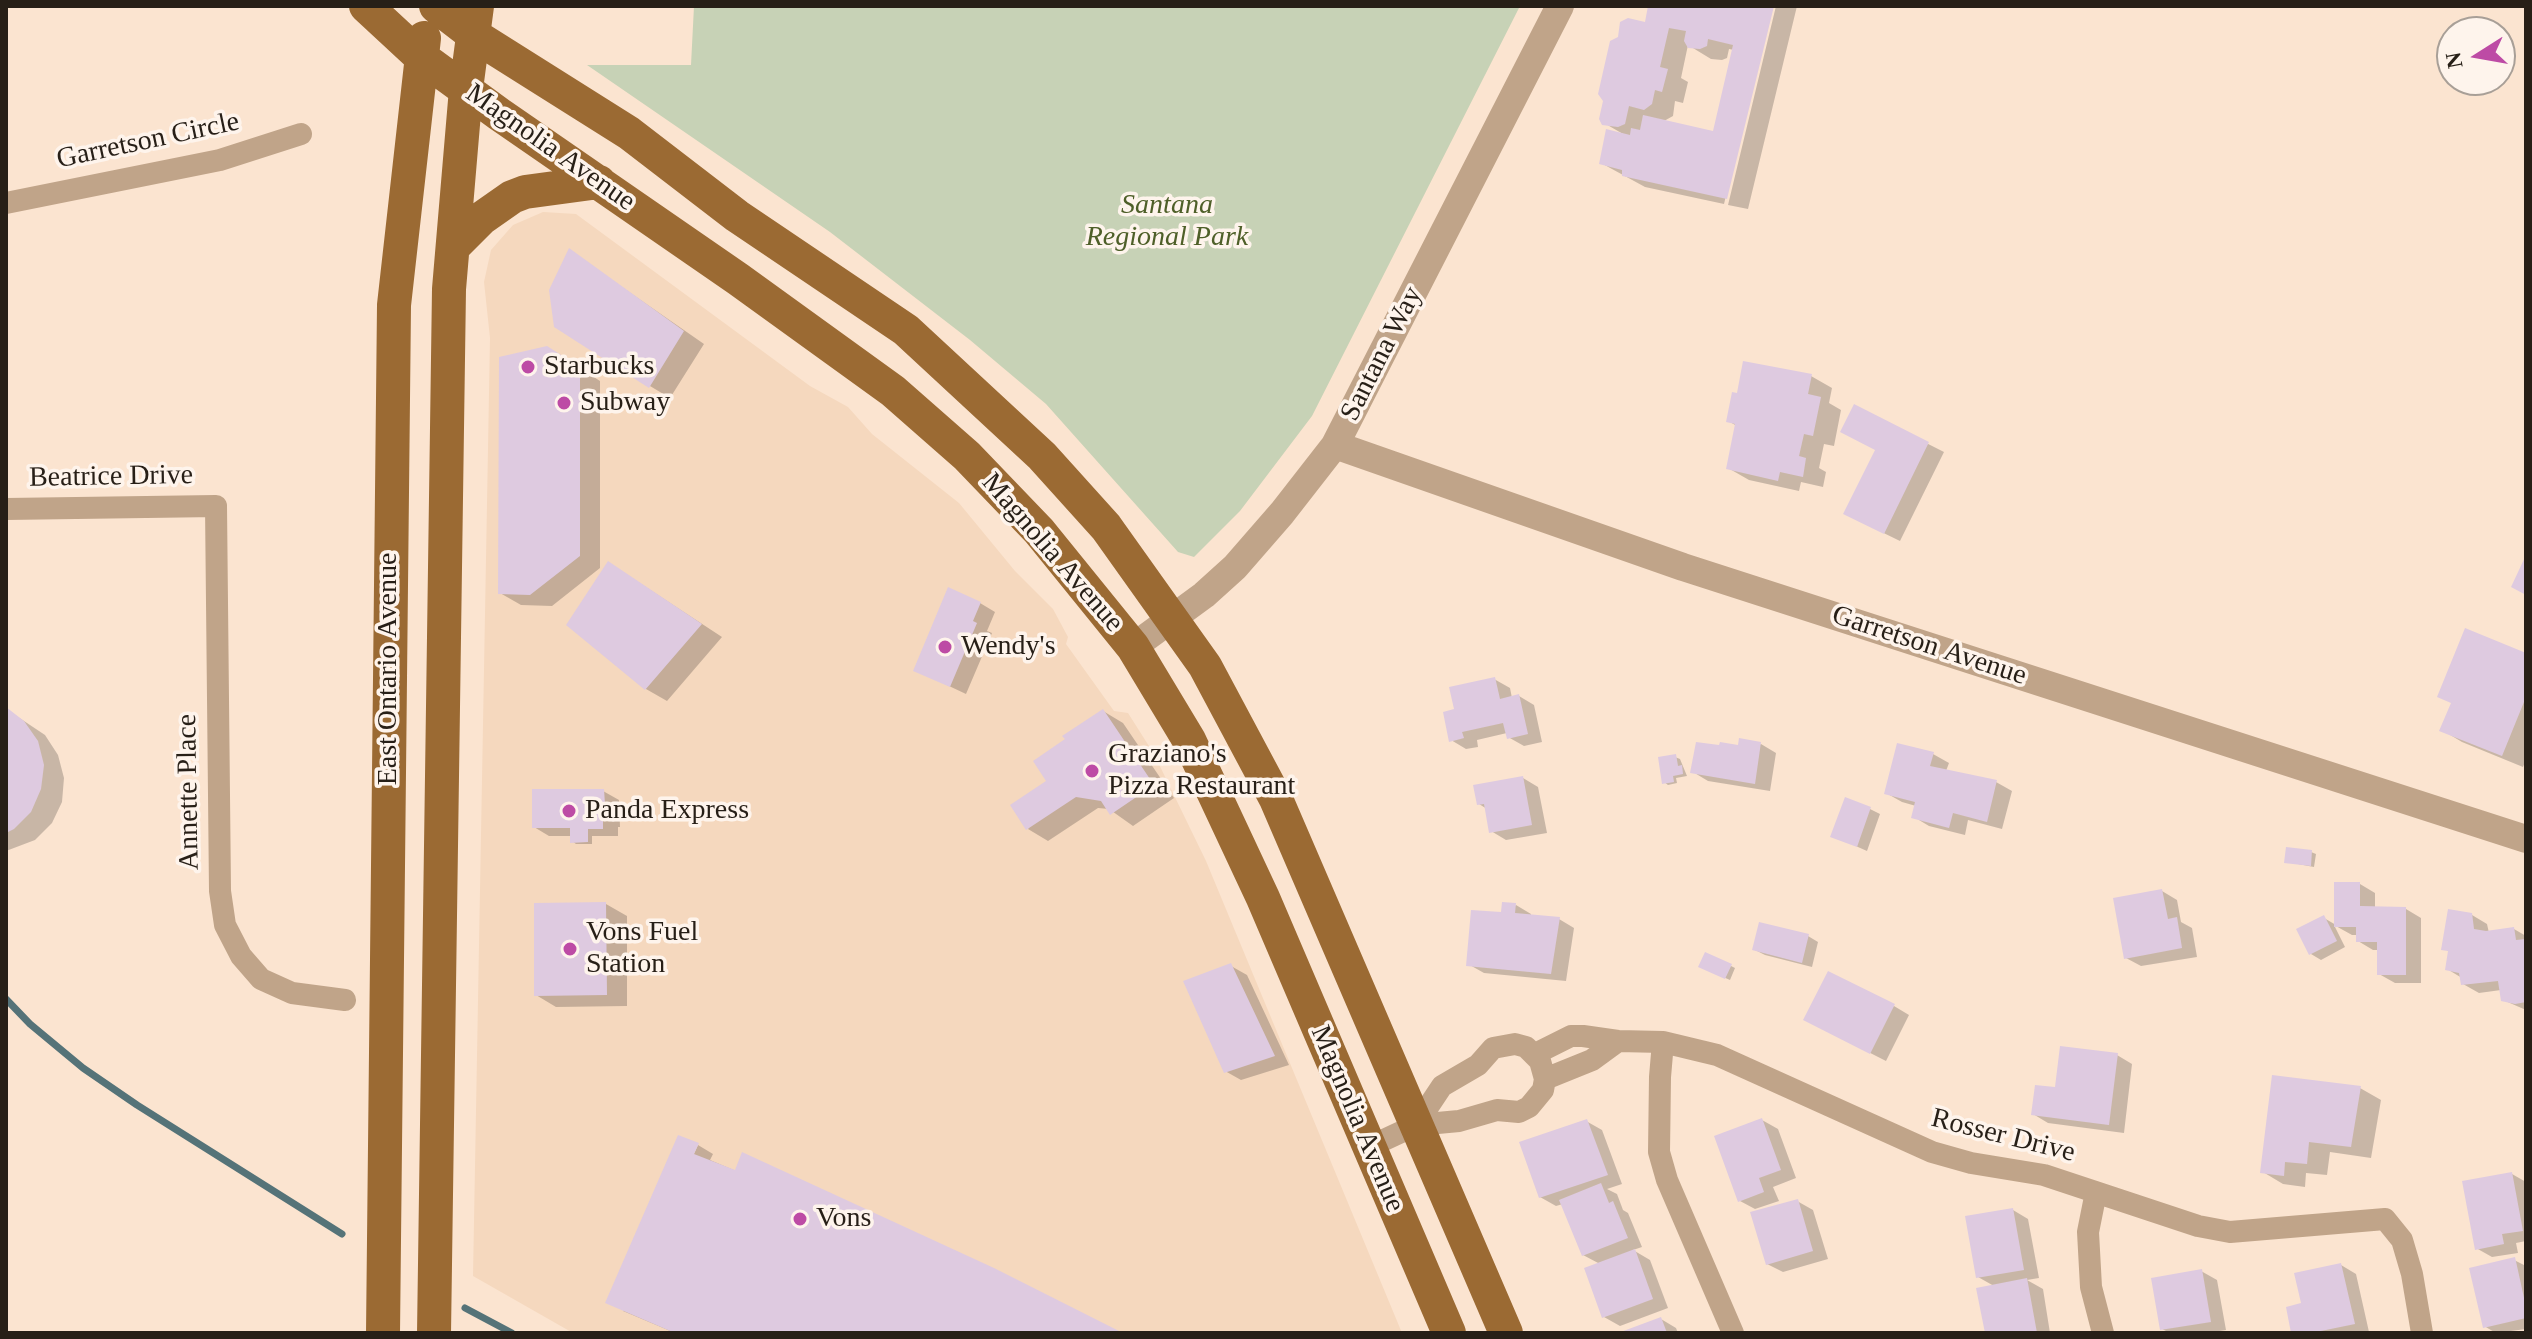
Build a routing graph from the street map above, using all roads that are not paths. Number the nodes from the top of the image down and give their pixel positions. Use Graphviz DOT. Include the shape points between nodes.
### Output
graph roads {
  1 [pos="366,6"];
  2 [pos="428,6"];
  3 [pos="436,6"];
  4 [pos="1560,6"];
  5 [pos="476,21"];
  6 [pos="421,57"];
  7 [pos="466,89"];
  8 [pos="301,134"];
  9 [pos="599,182"];
  10 [pos="6,203"];
  11 [pos="453,247"];
  12 [pos="1335,445"];
  13 [pos="216,506"];
  14 [pos="6,509"];
  15 [pos="1172,618"];
  16 [pos="1133,647"];
  17 [pos="2526,839"];
  18 [pos="345,1000"];
  19 [pos="1618,1041"];
  20 [pos="1663,1042"];
  21 [pos="1535,1054"];
  22 [pos="1545,1079"];
  23 [pos="1416,1125"];
  24 [pos="1369,1147"];
  25 [pos="2096,1192"];
  26 [pos="383,1333"];
  27 [pos="434,1333"];
  28 [pos="1449,1333"];
  29 [pos="1506,1333"];
  30 [pos="1733,1333"];
  31 [pos="2103,1333"];
  32 [pos="2422,1333"];
  1 -- 6 [label="main road, Magnolia Avenue"];
  2 -- 6 [label="main road, East Ontario Avenue"];
  3 -- 5 [label="main road, Magnolia Avenue"];
  4 -- 12 [label="street, Santana Way"];
  5 -- 7 [label="main road, East Ontario Avenue"];
  5 -- 15 [label="main road, Magnolia Avenue" via="737,216 906,330 1042,456 1106,527"];
  6 -- 7 [label="main road, Magnolia Avenue"];
  6 -- 26 [label="main road, East Ontario Avenue" via="394,305"];
  7 -- 9 [label="main road, Magnolia Avenue"];
  7 -- 11 [label="main road, East Ontario Avenue"];
  8 -- 10 [label="street, Garretson Circle" via="220,160"];
  9 -- 11 [label="main road" via="512,197"];
  9 -- 16 [label="main road, Magnolia Avenue" via="893,391 967,456 1039,531"];
  11 -- 27 [label="main road, East Ontario Avenue"];
  12 -- 15 [label="street, Santana Way" via="1235,567"];
  12 -- 17 [label="street, Garretson Avenue" via="1683,567"];
  13 -- 14 [label="street, Beatrice Drive"];
  13 -- 18 [label="street, Annette Place" via="220,891 225,925 261,979 292,993"];
  15 -- 16 [label="street, Santana Way"];
  15 -- 23 [label="main road, Magnolia Avenue" via="1205,666 1276,799"];
  16 -- 24 [label="main road, Magnolia Avenue" via="1189,740 1223,812"];
  19 -- 20 [label="street, Rosser Drive"];
  19 -- 21 [label="street, Rosser Drive" via="1571,1036"];
  19 -- 22 [label="street" via="1592,1060"];
  20 -- 25 [label="street, Rosser Drive" via="1717,1055 1932,1152 2044,1175"];
  20 -- 30 [label="street" via="1659,1152"];
  21 -- 22 [label="street"];
  21 -- 23 [label="street" via="1515,1044 1493,1048 1478,1065 1442,1086"];
  22 -- 23 [label="street" via="1537,1100 1519,1112 1497,1110"];
  23 -- 24 [label="street"];
  23 -- 29 [label="main road, Magnolia Avenue"];
  24 -- 28 [label="main road, Magnolia Avenue"];
  25 -- 31 [label="street" via="2088,1232 2090,1273"];
  25 -- 32 [label="street, Rosser Drive" via="2230,1232 2385,1219 2402,1240"];
}
